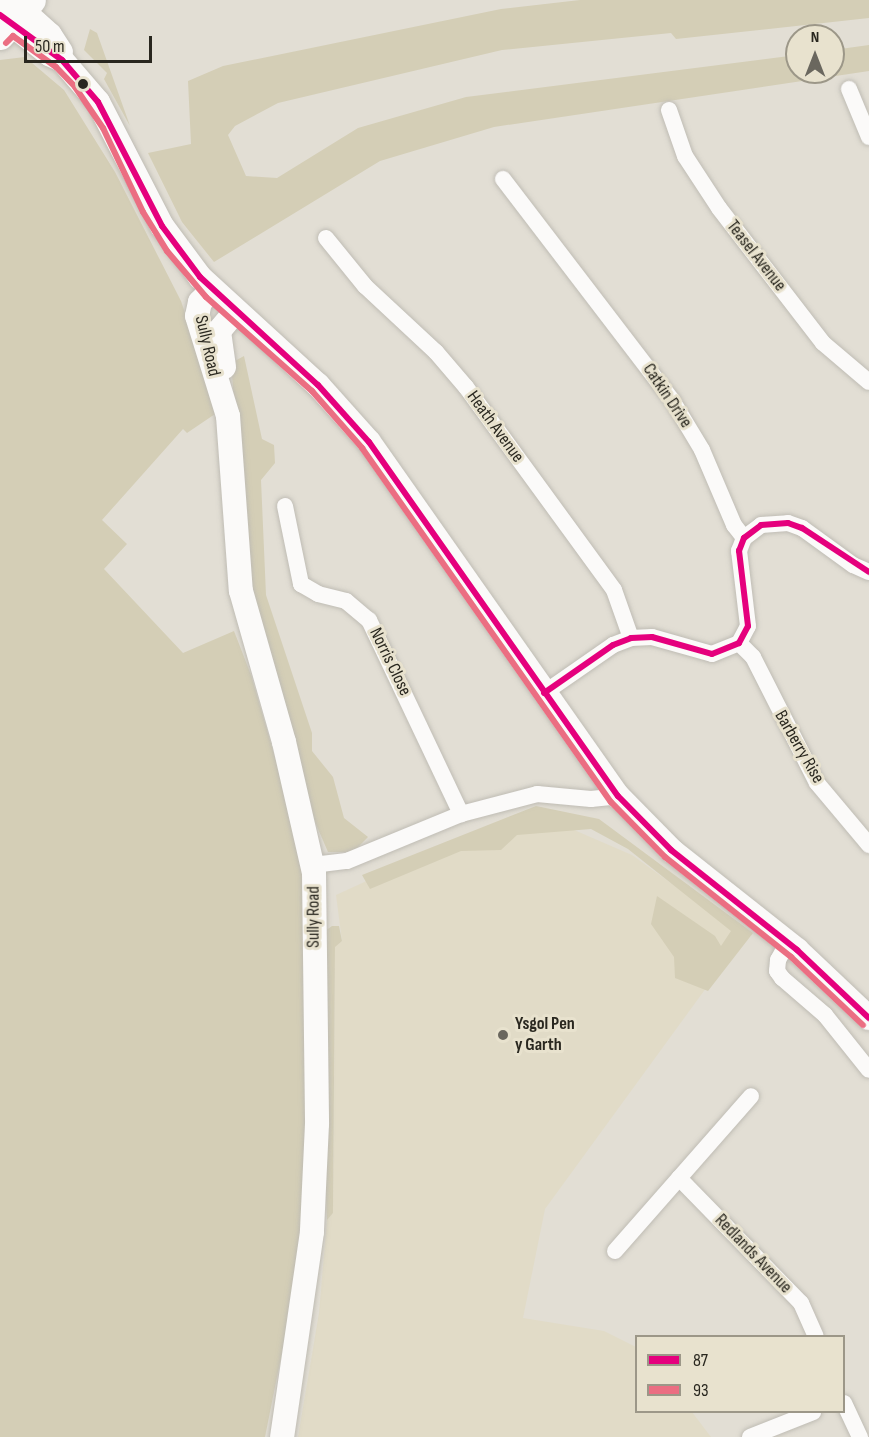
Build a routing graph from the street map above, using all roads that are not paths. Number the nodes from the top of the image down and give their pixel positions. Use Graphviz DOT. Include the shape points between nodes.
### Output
graph roads {
  1 [pos="10,11"];
  2 [pos="849,89"];
  3 [pos="669,110"];
  4 [pos="869,137"];
  5 [pos="502,179"];
  6 [pos="326,238"];
  7 [pos="212,290"];
  8 [pos="235,312"];
  9 [pos="869,382"];
  10 [pos="226,404"];
  11 [pos="285,506"];
  12 [pos="744,538"];
  13 [pos="869,572"];
  14 [pos="631,638"];
  15 [pos="739,644"];
  16 [pos="544,693"];
  17 [pos="618,796"];
  18 [pos="460,814"];
  19 [pos="869,845"];
  20 [pos="313,866"];
  21 [pos="788,942"];
  22 [pos="869,1018"];
  23 [pos="869,1070"];
  24 [pos="751,1096"];
  25 [pos="679,1178"];
  26 [pos="615,1251"];
  27 [pos="816,1335"];
  28 [pos="845,1407"];
  29 [pos="810,1413"];
  30 [pos="282,1437"];
  31 [pos="750,1437"];
  32 [pos="860,1437"];
  1 -- 7 [label="main road" via="59,44 62,60 111,123 151,208 174,246"];
  2 -- 4 [label="street"];
  3 -- 9 [label="street, Teasel Avenue" via="685,156 719,208 823,343"];
  5 -- 12 [label="street, Catkin Drive" via="672,400 702,450 734,525"];
  6 -- 14 [label="street, Heath Avenue" via="365,286 436,352 466,387 614,590"];
  7 -- 8 [label="main road"];
  7 -- 10 [label="main road, Sully Road" via="200,302 196,316 218,392"];
  8 -- 10 [label="main road, Sully Road" via="219,331 229,391"];
  8 -- 16 [label="main road" via="318,385 369,442"];
  10 -- 20 [label="main road, Sully Road" via="246,614 284,742"];
  11 -- 18 [label="street, Norris Close" via="301,584 346,602 369,620"];
  12 -- 13 [label="street" via="760,525 788,523"];
  12 -- 15 [label="street" via="738,565 748,626"];
  14 -- 15 [label="street" via="652,637 712,654"];
  14 -- 16 [label="street" via="612,645"];
  15 -- 19 [label="street, Barberry Rise" via="753,657 773,703 818,783"];
  16 -- 17 [label="main road"];
  17 -- 18 [label="street" via="591,799 537,794"];
  17 -- 21 [label="main road" via="671,850"];
  18 -- 20 [label="street" via="347,861"];
  20 -- 30 [label="main road, Sully Road" via="317,1124 312,1232"];
  21 -- 22 [label="main road"];
  21 -- 23 [label="street" via="777,971 825,1015"];
  24 -- 25 [label="street"];
  25 -- 26 [label="street"];
  25 -- 27 [label="street, Redlands Avenue" via="801,1304"];
  28 -- 32 [label="street"];
  29 -- 31 [label="street"];
}
